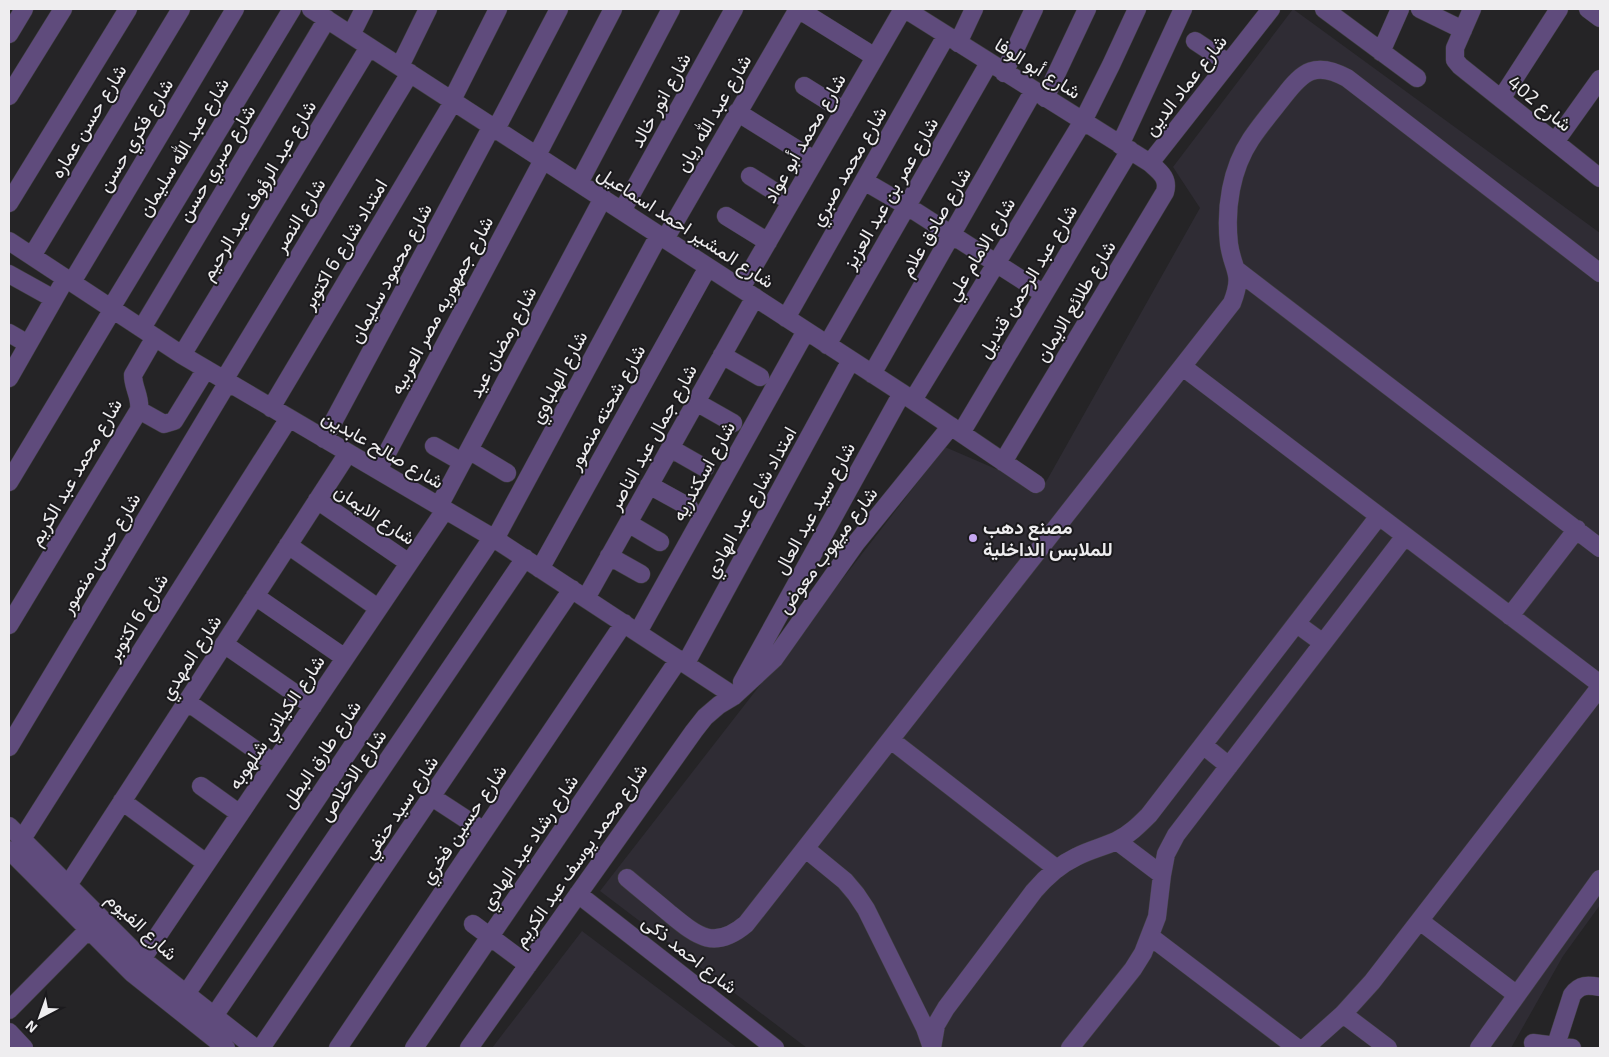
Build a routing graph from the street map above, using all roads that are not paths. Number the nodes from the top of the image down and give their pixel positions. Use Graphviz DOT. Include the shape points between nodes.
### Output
graph roads {
  1 [pos="24,9"];
  2 [pos="63,9"];
  3 [pos="128,9"];
  4 [pos="181,9"];
  5 [pos="235,9"];
  6 [pos="292,9"];
  7 [pos="311,9"];
  8 [pos="364,9"];
  9 [pos="428,9"];
  10 [pos="498,9"];
  11 [pos="559,9"];
  12 [pos="613,9"];
  13 [pos="671,9"];
  14 [pos="734,9"];
  15 [pos="798,9"];
  16 [pos="906,9"];
  17 [pos="974,9"];
  18 [pos="1034,9"];
  19 [pos="1087,9"];
  20 [pos="1137,9"];
  21 [pos="1183,9"];
  22 [pos="1400,9"];
  23 [pos="1420,9"];
  24 [pos="1472,9"];
  25 [pos="1559,9"];
  26 [pos="1588,9"];
  27 [pos="1265,10"];
  28 [pos="1332,11"];
  29 [pos="1600,18"];
  30 [pos="327,19"];
  31 [pos="1463,30"];
  32 [pos="9,34"];
  33 [pos="351,35"];
  34 [pos="952,40"];
  35 [pos="1195,41"];
  36 [pos="370,47"];
  37 [pos="1381,52"];
  38 [pos="875,57"];
  39 [pos="989,62"];
  40 [pos="1228,64"];
  41 [pos="405,69"];
  42 [pos="1004,72"];
  43 [pos="1418,78"];
  44 [pos="1600,79"];
  45 [pos="804,86"];
  46 [pos="1039,94"];
  47 [pos="9,96"];
  48 [pos="1501,99"];
  49 [pos="452,101"];
  50 [pos="844,111"];
  51 [pos="737,112"];
  52 [pos="1083,121"];
  53 [pos="494,128"];
  54 [pos="1555,142"];
  55 [pos="1125,148"];
  56 [pos="540,158"];
  57 [pos="814,160"];
  58 [pos="1150,163"];
  59 [pos="750,176"];
  60 [pos="1600,178"];
  61 [pos="864,181"];
  62 [pos="580,183"];
  63 [pos="603,198"];
  64 [pos="791,202"];
  65 [pos="9,203"];
  66 [pos="907,206"];
  67 [pos="622,211"];
  68 [pos="726,216"];
  69 [pos="952,234"];
  70 [pos="662,237"];
  71 [pos="9,241"];
  72 [pos="768,242"];
  73 [pos="32,256"];
  74 [pos="996,263"];
  75 [pos="708,267"];
  76 [pos="1238,272"];
  77 [pos="1600,273"];
  78 [pos="9,274"];
  79 [pos="69,280"];
  80 [pos="748,293"];
  81 [pos="1044,294"];
  82 [pos="54,299"];
  83 [pos="112,308"];
  84 [pos="786,318"];
  85 [pos="806,330"];
  86 [pos="9,333"];
  87 [pos="149,333"];
  88 [pos="28,344"];
  89 [pos="827,345"];
  90 [pos="182,355"];
  91 [pos="722,355"];
  92 [pos="851,360"];
  93 [pos="1183,366"];
  94 [pos="206,370"];
  95 [pos="872,374"];
  96 [pos="760,377"];
  97 [pos="9,378"];
  98 [pos="226,381"];
  99 [pos="908,396"];
  100 [pos="696,402"];
  101 [pos="271,408"];
  102 [pos="139,410"];
  103 [pos="289,418"];
  104 [pos="733,423"];
  105 [pos="956,430"];
  106 [pos="324,439"];
  107 [pos="434,446"];
  108 [pos="670,448"];
  109 [pos="348,453"];
  110 [pos="465,456"];
  111 [pos="1003,462"];
  112 [pos="705,468"];
  113 [pos="378,470"];
  114 [pos="507,473"];
  115 [pos="9,482"];
  116 [pos="1036,484"];
  117 [pos="649,485"];
  118 [pos="317,500"];
  119 [pos="689,507"];
  120 [pos="442,508"];
  121 [pos="1379,516"];
  122 [pos="628,523"];
  123 [pos="1577,529"];
  124 [pos="1405,536"];
  125 [pos="494,539"];
  126 [pos="660,542"];
  127 [pos="1598,542"];
  128 [pos="288,545"];
  129 [pos="609,556"];
  130 [pos="525,558"];
  131 [pos="409,562"];
  132 [pos="540,568"];
  133 [pos="641,574"];
  134 [pos="579,593"];
  135 [pos="255,596"];
  136 [pos="378,608"];
  137 [pos="1510,616"];
  138 [pos="1297,624"];
  139 [pos="9,625"];
  140 [pos="631,628"];
  141 [pos="1323,643"];
  142 [pos="224,644"];
  143 [pos="345,658"];
  144 [pos="682,661"];
  145 [pos="1600,686"];
  146 [pos="734,696"];
  147 [pos="186,702"];
  148 [pos="313,706"];
  149 [pos="891,740"];
  150 [pos="1203,745"];
  151 [pos="9,747"];
  152 [pos="274,763"];
  153 [pos="1229,766"];
  154 [pos="201,786"];
  155 [pos="432,797"];
  156 [pos="122,801"];
  157 [pos="240,814"];
  158 [pos="9,826"];
  159 [pos="484,832"];
  160 [pos="1117,841"];
  161 [pos="15,845"];
  162 [pos="806,849"];
  163 [pos="206,863"];
  164 [pos="1057,869"];
  165 [pos="1162,875"];
  166 [pos="627,878"];
  167 [pos="1600,879"];
  168 [pos="68,885"];
  169 [pos="578,894"];
  170 [pos="1420,921"];
  171 [pos="474,924"];
  172 [pos="88,930"];
  173 [pos="490,937"];
  174 [pos="1150,937"];
  175 [pos="142,959"];
  176 [pos="528,965"];
  177 [pos="1600,987"];
  178 [pos="186,994"];
  179 [pos="1517,995"];
  180 [pos="9,1010"];
  181 [pos="1343,1014"];
  182 [pos="214,1016"];
  183 [pos="9,1032"];
  184 [pos="1533,1043"];
  185 [pos="931,1047"];
  186 [pos="1074,1047"];
  187 [pos="1561,1047"];
  188 [pos="24,1048"];
  189 [pos="226,1048"];
  190 [pos="255,1048"];
  191 [pos="261,1048"];
  192 [pos="338,1048"];
  193 [pos="414,1048"];
  194 [pos="469,1048"];
  195 [pos="775,1048"];
  196 [pos="1296,1048"];
  197 [pos="1305,1048"];
  198 [pos="1388,1048"];
  199 [pos="1479,1048"];
  1 -- 32 [label="street"];
  2 -- 47 [label="street"];
  3 -- 65 [label="street"];
  4 -- 73 [label="street, شارع حسن عماره"];
  5 -- 79 [label="street, شارع فكري حسن"];
  6 -- 83 [label="street, شارع عبد الله سليمان"];
  7 -- 30 [label="street, شارع المشير احمد اسماعيل"];
  8 -- 33 [label="street"];
  9 -- 41 [label="street, شارع النصر"];
  10 -- 49 [label="street, امتداد شارع 6 اكتوبر"];
  11 -- 53 [label="street, شارع محمود سليمان"];
  12 -- 56 [label="street, شارع جمهوريه مصر العربيه"];
  13 -- 62 [label="street"];
  14 -- 67 [label="street, شارع انور خالد"];
  15 -- 38 [label="street"];
  15 -- 51 [label="street, شارع عبد الله ريان"];
  16 -- 34 [label="street, شارع أبو الوفا"];
  16 -- 38 [label="street, شارع محمد أبو عواد"];
  17 -- 34 [label="street, شارع محمد صبري"];
  18 -- 42 [label="street"];
  19 -- 46 [label="street, شارع صادق علام"];
  20 -- 52 [label="street, شارع الامام علي"];
  21 -- 55 [label="street, شارع عبد الرحمن قنديل"];
  22 -- 37 [label="street"];
  23 -- 31 [label="street"];
  24 -- 31 [label="street"];
  25 -- 48 [label="street"];
  26 -- 29 [label="street"];
  27 -- 40 [label="street, شارع عماد الدين"];
  28 -- 37 [label="street"];
  30 -- 33 [label="street, شارع المشير احمد اسماعيل"];
  30 -- 87 [label="street, شارع صبري حسن"];
  31 -- 48 [label="street, شارع 402" via="1455,48 1455,60"];
  33 -- 36 [label="street, شارع المشير احمد اسماعيل"];
  34 -- 39 [label="street, شارع أبو الوفا"];
  34 -- 61 [label="street, شارع محمد صبري"];
  35 -- 40 [label="street"];
  36 -- 41 [label="street, شارع المشير احمد اسماعيل"];
  36 -- 90 [label="street, شارع عبد الرؤوف عبد الرحيم"];
  37 -- 43 [label="street"];
  38 -- 50 [label="street, شارع محمد أبو عواد"];
  39 -- 42 [label="street, شارع أبو الوفا"];
  39 -- 66 [label="street, شارع عمر بن عبد العزيز"];
  40 -- 58 [label="street, شارع عماد الدين"];
  41 -- 49 [label="street, شارع المشير احمد اسماعيل"];
  41 -- 98 [label="street, شارع النصر"];
  42 -- 46 [label="street, شارع أبو الوفا"];
  44 -- 54 [label="street"];
  45 -- 50 [label="street"];
  46 -- 52 [label="street, شارع أبو الوفا"];
  46 -- 69 [label="street, شارع صادق علام"];
  48 -- 54 [label="street, شارع 402"];
  49 -- 53 [label="street, شارع المشير احمد اسماعيل"];
  49 -- 101 [label="street, امتداد شارع 6 اكتوبر"];
  50 -- 57 [label="street, شارع محمد أبو عواد"];
  51 -- 57 [label="street"];
  51 -- 70 [label="street, شارع عبد الله ريان"];
  52 -- 55 [label="street, شارع أبو الوفا"];
  52 -- 74 [label="street, شارع الامام علي"];
  53 -- 56 [label="street, شارع المشير احمد اسماعيل"];
  53 -- 106 [label="street, شارع محمود سليمان"];
  54 -- 60 [label="street, شارع 402"];
  55 -- 58 [label="street, شارع أبو الوفا"];
  55 -- 81 [label="street, شارع عبد الرحمن قنديل"];
  56 -- 62 [label="street, شارع المشير احمد اسماعيل"];
  56 -- 113 [label="street, شارع جمهوريه مصر العربيه"];
  57 -- 64 [label="street, شارع محمد أبو عواد"];
  58 -- 111 [label="street, شارع طلائع الايمان" via="1166,179 1165,192"];
  59 -- 64 [label="street"];
  61 -- 66 [label="street"];
  61 -- 84 [label="street, شارع محمد صبري"];
  62 -- 63 [label="street, شارع المشير احمد اسماعيل"];
  63 -- 67 [label="street, شارع المشير احمد اسماعيل"];
  63 -- 110 [label="street, شارع رمضان عيد"];
  64 -- 72 [label="street, شارع محمد أبو عواد"];
  66 -- 69 [label="street"];
  66 -- 89 [label="street, شارع عمر بن عبد العزيز"];
  67 -- 70 [label="street, شارع المشير احمد اسماعيل"];
  68 -- 72 [label="street"];
  69 -- 74 [label="street"];
  69 -- 95 [label="street, شارع صادق علام"];
  70 -- 75 [label="street, شارع المشير احمد اسماعيل"];
  70 -- 125 [label="street, شارع الهلباوي"];
  71 -- 73 [label="street, شارع صالح عابدين"];
  72 -- 80 [label="street, شارع محمد أبو عواد"];
  73 -- 79 [label="street, شارع صالح عابدين"];
  74 -- 81 [label="street"];
  74 -- 99 [label="street, شارع الامام علي"];
  75 -- 80 [label="street, شارع المشير احمد اسماعيل"];
  75 -- 132 [label="street, شارع شحته منصور"];
  76 -- 77 [label="street" via="1230,246 1228,219 1230,191 1238,164 1251,140 1292,85 1303,74 1318,69 1333,70 1347,78"];
  76 -- 93 [label="street" via="1238,288 1232,303"];
  76 -- 123 [label="street"];
  78 -- 82 [label="street"];
  79 -- 82 [label="street, شارع فكري حسن"];
  79 -- 83 [label="street, شارع صالح عابدين"];
  80 -- 84 [label="street, شارع المشير احمد اسماعيل"];
  80 -- 91 [label="street, شارع جمال عبد الناصر"];
  81 -- 105 [label="street, شارع عبد الرحمن قنديل"];
  82 -- 88 [label="street, شارع فكري حسن"];
  83 -- 87 [label="street, شارع صالح عابدين"];
  83 -- 115 [label="street, شارع عبد الله سليمان"];
  84 -- 85 [label="street, شارع المشير احمد اسماعيل"];
  85 -- 89 [label="street, شارع المشير احمد اسماعيل"];
  85 -- 140 [label="street, شارع اسكندريه"];
  86 -- 88 [label="street"];
  87 -- 90 [label="street, شارع صالح عابدين"];
  87 -- 102 [label="street, شارع محمد عبد الكريم" via="133,376"];
  88 -- 97 [label="street, شارع فكري حسن"];
  89 -- 92 [label="street, شارع المشير احمد اسماعيل"];
  90 -- 94 [label="street, شارع صالح عابدين"];
  91 -- 96 [label="street"];
  91 -- 100 [label="street, شارع جمال عبد الناصر"];
  92 -- 95 [label="street, شارع المشير احمد اسماعيل"];
  92 -- 144 [label="street, امتداد شارع عبد الهادي"];
  93 -- 121 [label="street"];
  93 -- 149 [label="street"];
  94 -- 98 [label="street, شارع صالح عابدين"];
  94 -- 102 [label="street" via="174,421 164,424"];
  95 -- 99 [label="street, شارع المشير احمد اسماعيل"];
  98 -- 101 [label="street, شارع صالح عابدين"];
  98 -- 151 [label="street, شارع حسن منصور"];
  99 -- 105 [label="street, شارع المشير احمد اسماعيل"];
  99 -- 146 [label="street, شارع سيد عبد العال"];
  100 -- 104 [label="street"];
  100 -- 108 [label="street, شارع جمال عبد الناصر"];
  101 -- 103 [label="street, شارع صالح عابدين"];
  102 -- 139 [label="street, شارع محمد عبد الكريم"];
  103 -- 106 [label="street, شارع صالح عابدين"];
  103 -- 161 [label="street, شارع 6 اكتوبر"];
  105 -- 111 [label="street, شارع المشير احمد اسماعيل"];
  105 -- 146 [label="street, شارع ميهوب معوض" via="856,543 774,659"];
  106 -- 109 [label="street, شارع صالح عابدين"];
  107 -- 110 [label="street"];
  108 -- 112 [label="street"];
  108 -- 117 [label="street, شارع جمال عبد الناصر"];
  109 -- 113 [label="street, شارع صالح عابدين"];
  109 -- 118 [label="street, شارع المهدي"];
  110 -- 114 [label="street"];
  110 -- 120 [label="street, شارع رمضان عيد"];
  111 -- 116 [label="street, شارع المشير احمد اسماعيل"];
  113 -- 120 [label="street, شارع صالح عابدين"];
  117 -- 119 [label="street"];
  117 -- 122 [label="street, شارع جمال عبد الناصر"];
  118 -- 128 [label="street, شارع المهدي"];
  118 -- 131 [label="street, شارع الايمان"];
  120 -- 125 [label="street, شارع صالح عابدين"];
  120 -- 131 [label="street, شارع الكيلاني شلهوبه"];
  121 -- 124 [label="street"];
  121 -- 138 [label="street"];
  122 -- 126 [label="street"];
  122 -- 129 [label="street, شارع جمال عبد الناصر"];
  123 -- 127 [label="street"];
  123 -- 137 [label="street"];
  124 -- 137 [label="street"];
  124 -- 141 [label="street"];
  125 -- 130 [label="street, شارع صالح عابدين"];
  125 -- 178 [label="street, شارع طارق البطل"];
  128 -- 135 [label="street, شارع المهدي"];
  128 -- 136 [label="street"];
  129 -- 133 [label="street"];
  129 -- 134 [label="street, شارع جمال عبد الناصر"];
  130 -- 132 [label="street, شارع صالح عابدين"];
  130 -- 182 [label="street, شارع الاخلاص"];
  131 -- 136 [label="street, شارع الكيلاني شلهوبه"];
  132 -- 134 [label="street, شارع صالح عابدين"];
  134 -- 140 [label="street, شارع صالح عابدين"];
  134 -- 155 [label="street, شارع سيد حنفي"];
  135 -- 142 [label="street, شارع المهدي"];
  135 -- 143 [label="street"];
  136 -- 143 [label="street, شارع الكيلاني شلهوبه"];
  137 -- 145 [label="street"];
  138 -- 141 [label="street"];
  138 -- 150 [label="street"];
  140 -- 144 [label="street, شارع صالح عابدين"];
  140 -- 159 [label="street, شارع حسين فخري"];
  141 -- 153 [label="street"];
  142 -- 147 [label="street, شارع المهدي"];
  142 -- 148 [label="street"];
  143 -- 148 [label="street, شارع الكيلاني شلهوبه"];
  144 -- 146 [label="street, شارع صالح عابدين"];
  144 -- 173 [label="street, شارع رشاد عبد الهادي"];
  145 -- 170 [label="street"];
  146 -- 169 [label="street, شارع محمد يوسف عبد الكريم" via="705,717"];
  147 -- 152 [label="street"];
  147 -- 156 [label="street, شارع المهدي"];
  148 -- 152 [label="street, شارع الكيلاني شلهوبه"];
  149 -- 162 [label="street"];
  149 -- 164 [label="street"];
  150 -- 153 [label="street"];
  150 -- 160 [label="street" via="1149,815"];
  152 -- 157 [label="street, شارع الكيلاني شلهوبه"];
  153 -- 165 [label="street" via="1176,835 1166,854"];
  154 -- 157 [label="street"];
  155 -- 159 [label="street"];
  155 -- 191 [label="street, شارع سيد حنفي"];
  156 -- 163 [label="street"];
  156 -- 168 [label="street, شارع المهدي"];
  157 -- 163 [label="street, شارع الكيلاني شلهوبه"];
  158 -- 161 [label="street, شارع الفيوم"];
  159 -- 192 [label="street, شارع حسين فخري"];
  160 -- 164 [label="street" via="1076,857"];
  160 -- 165 [label="street"];
  161 -- 168 [label="street, شارع الفيوم"];
  161 -- 172 [label="street, شارع الفيوم"];
  162 -- 166 [label="street" via="746,924 734,934 720,939 705,938 691,931"];
  162 -- 185 [label="street" via="844,880 866,909 925,1028"];
  163 -- 175 [label="street, شارع الكيلاني شلهوبه"];
  164 -- 185 [label="street" via="1034,891 946,1008 936,1026"];
  165 -- 174 [label="street" via="1157,917"];
  167 -- 179 [label="street"];
  168 -- 175 [label="street, شارع الفيوم"];
  169 -- 176 [label="street, شارع محمد يوسف عبد الكريم"];
  169 -- 195 [label="street, شارع احمد ذكى"];
  170 -- 179 [label="street"];
  170 -- 181 [label="street"];
  171 -- 173 [label="street"];
  172 -- 180 [label="street"];
  172 -- 189 [label="street, شارع الفيوم" via="132,973"];
  173 -- 176 [label="street"];
  173 -- 193 [label="street, شارع رشاد عبد الهادي"];
  174 -- 186 [label="street" via="1133,969"];
  174 -- 196 [label="street"];
  175 -- 178 [label="street, شارع الفيوم"];
  176 -- 194 [label="street, شارع محمد يوسف عبد الكريم"];
  177 -- 187 [label="street" via="1582,986 1572,995"];
  178 -- 182 [label="street, شارع الفيوم"];
  179 -- 199 [label="street"];
  181 -- 197 [label="street"];
  181 -- 198 [label="street"];
  182 -- 190 [label="street, شارع الفيوم"];
  183 -- 188 [label="street"];
  184 -- 187 [label="street"];
}
